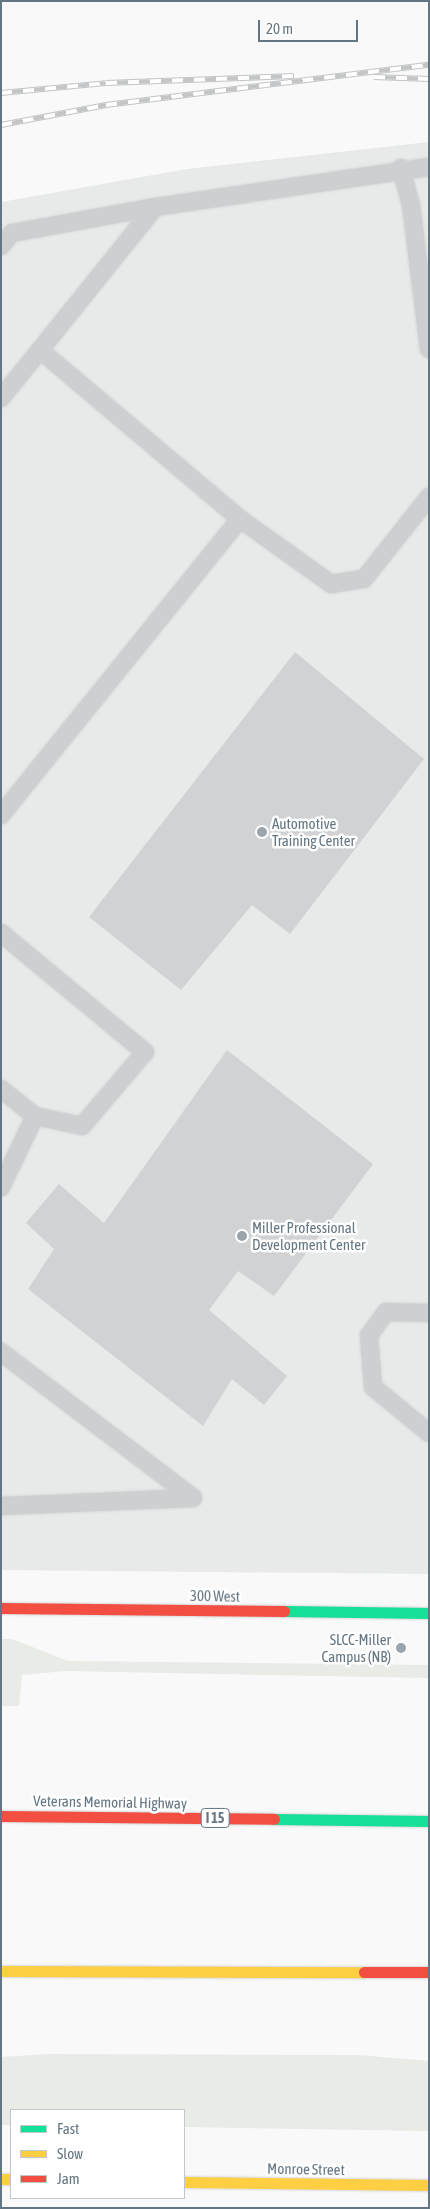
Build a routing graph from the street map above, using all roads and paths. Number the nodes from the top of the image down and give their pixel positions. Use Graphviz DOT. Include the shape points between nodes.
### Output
graph roads {
  1 [pos="429,167"];
  2 [pos="401,168"];
  3 [pos="155,207"];
  4 [pos="1,246"];
  5 [pos="429,349"];
  6 [pos="40,350"];
  7 [pos="1,398"];
  8 [pos="429,497"];
  9 [pos="240,518"];
  10 [pos="1,815"];
  11 [pos="1,933"];
  12 [pos="1,1088"];
  13 [pos="35,1116"];
  14 [pos="1,1186"];
  15 [pos="429,1313"];
  16 [pos="1,1352"];
  17 [pos="429,1434"];
  18 [pos="1,1506"];
  19 [pos="1,1608"];
  20 [pos="429,1613"];
  21 [pos="1,1816"];
  22 [pos="429,1821"];
  23 [pos="1,1971"];
  24 [pos="429,1972"];
  25 [pos="185,2182"];
  26 [pos="429,2186"];
  1 -- 2 [label="lane"];
  2 -- 3 [label="lane"];
  2 -- 5 [label="lane" via="411,205"];
  3 -- 4 [label="lane" via="12,233"];
  3 -- 6 [label="lane"];
  6 -- 7 [label="lane"];
  6 -- 9 [label="lane"];
  8 -- 9 [label="lane" via="364,579 331,584"];
  9 -- 10 [label="lane"];
  11 -- 13 [label="lane" via="145,1052 82,1126"];
  12 -- 13 [label="lane"];
  13 -- 14 [label="lane"];
  15 -- 17 [label="lane" via="386,1312 369,1335 373,1387"];
  16 -- 18 [label="lane" via="192,1498"];
  19 -- 20 [label="main road, 300 West"];
  21 -- 22 [label="main road, Veterans Memorial Highway / I 15"];
  23 -- 24 [label="main road"];
  25 -- 26 [label="main road, Monroe Street"];
}
